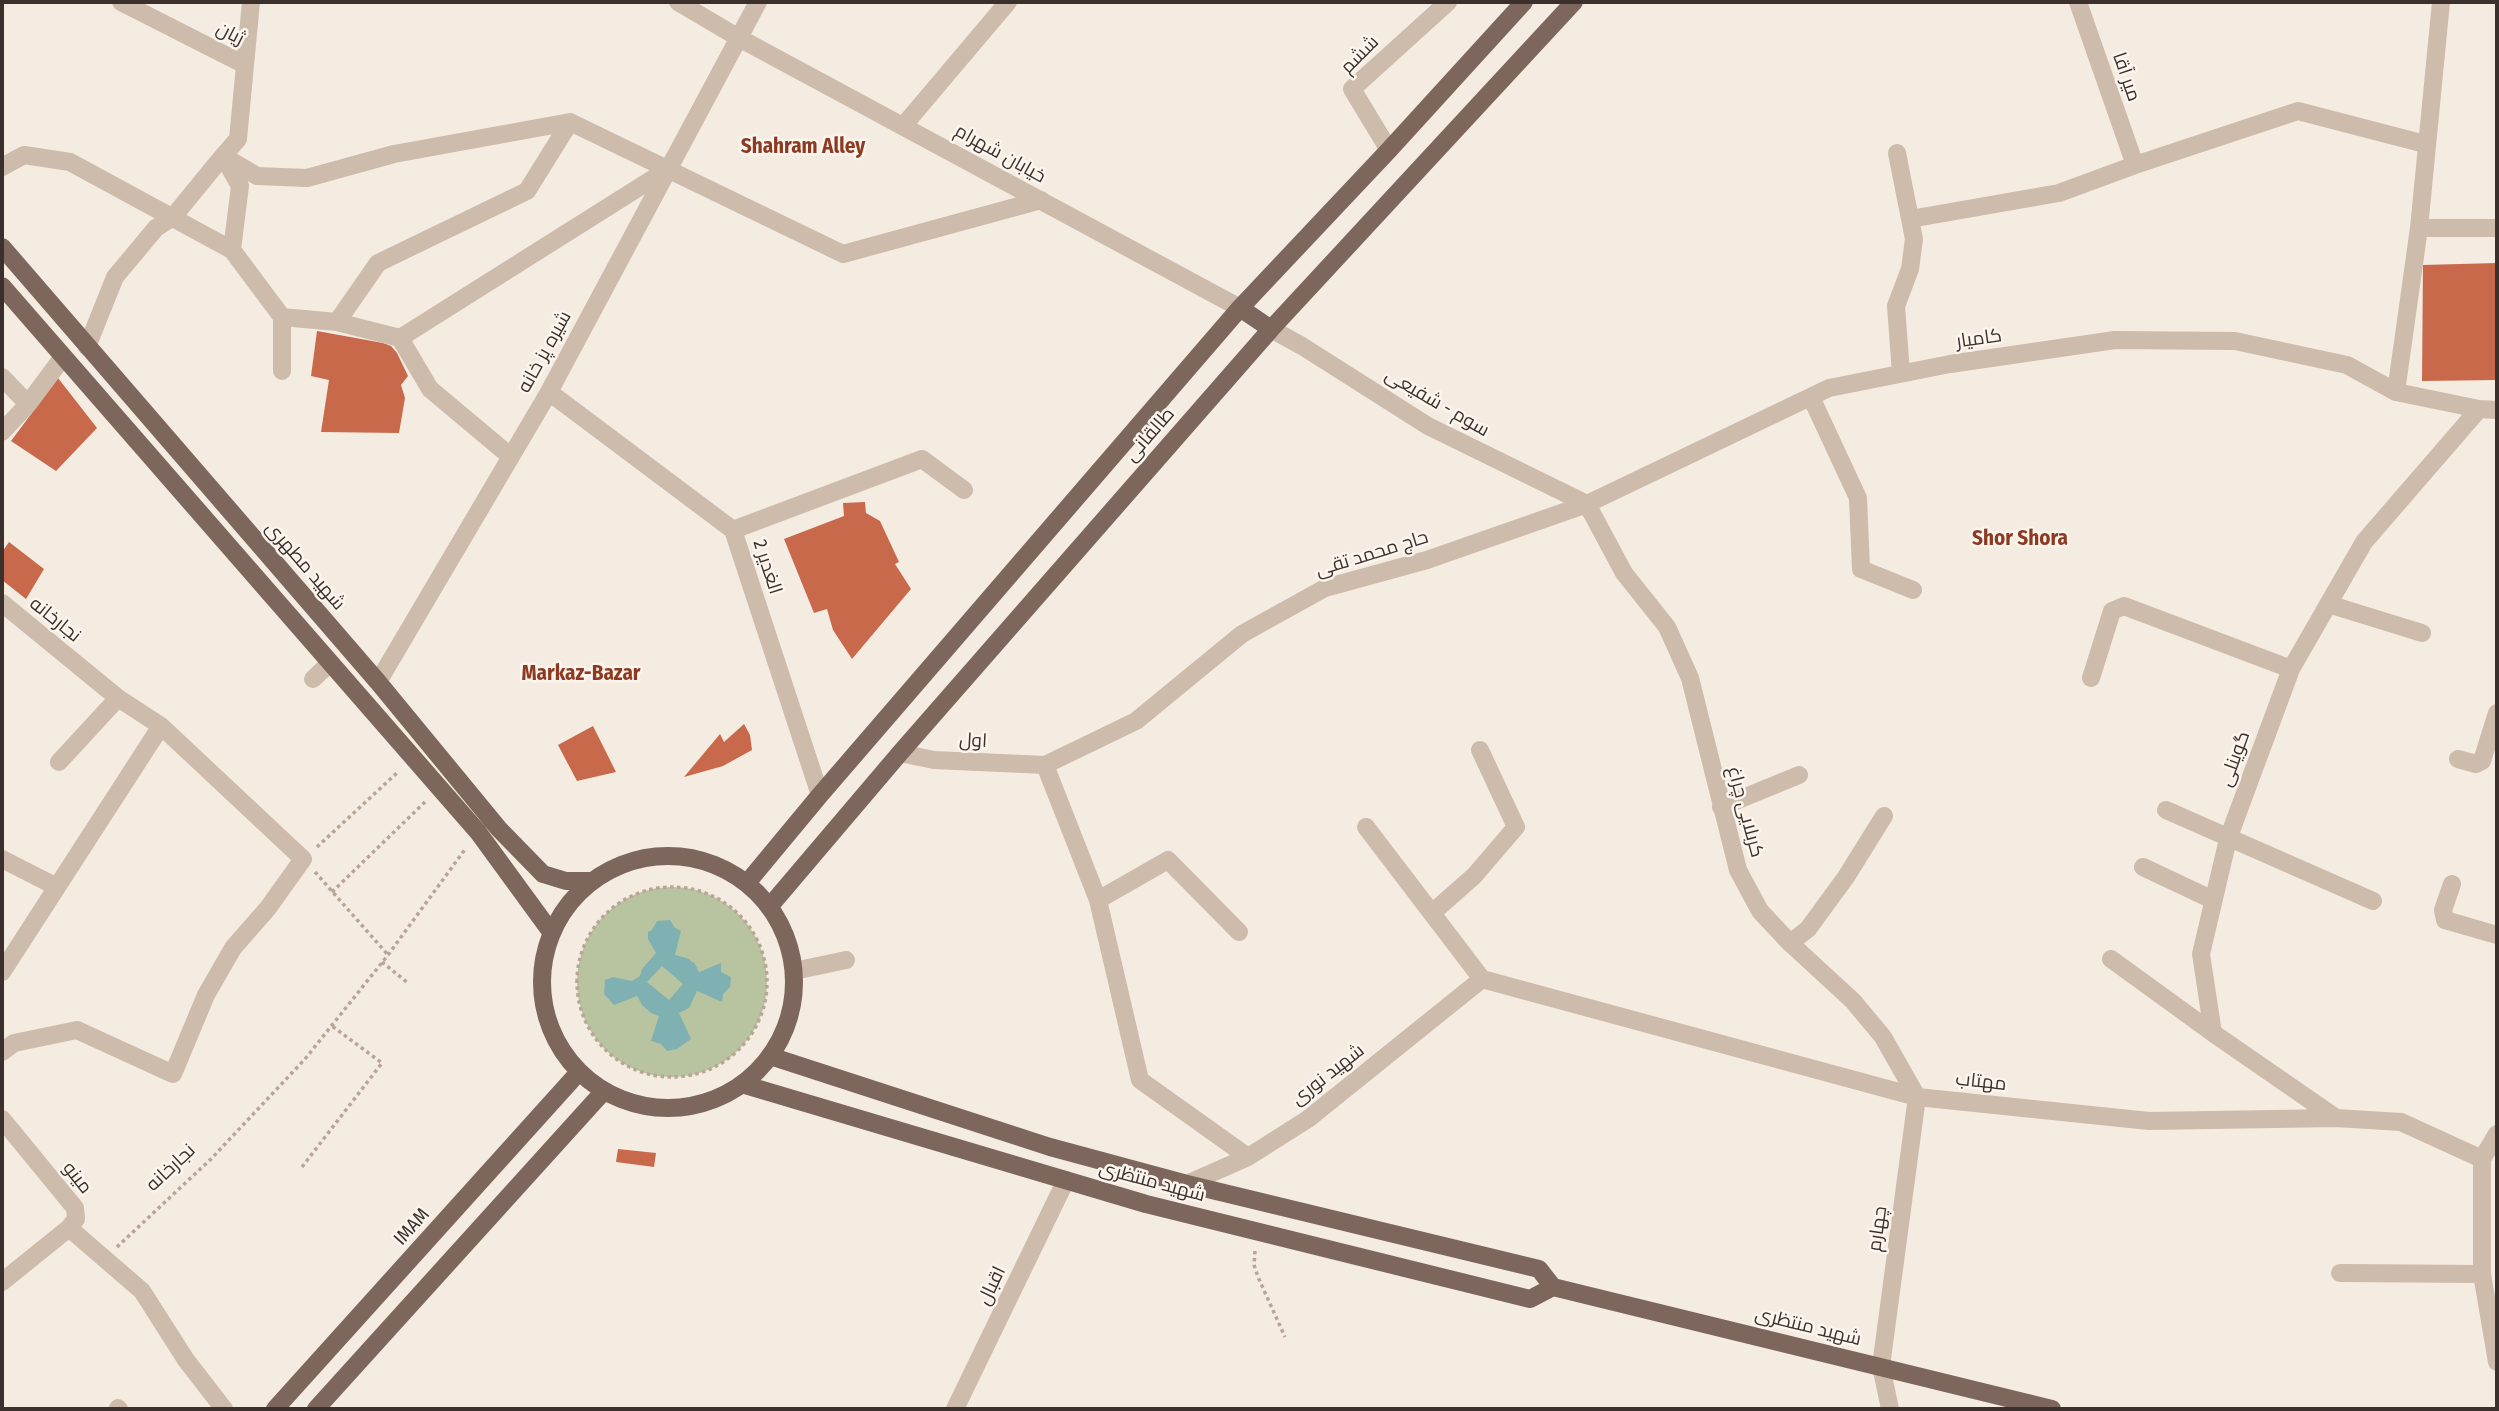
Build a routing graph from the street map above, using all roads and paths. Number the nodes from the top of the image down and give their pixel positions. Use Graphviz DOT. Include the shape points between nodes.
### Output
graph roads {
  1 [pos="121,2"];
  2 [pos="251,2"];
  3 [pos="678,2"];
  4 [pos="758,2"];
  5 [pos="1008,2"];
  6 [pos="1448,2"];
  7 [pos="1524,2"];
  8 [pos="1574,2"];
  9 [pos="2078,2"];
  10 [pos="2441,2"];
  11 [pos="739,38"];
  12 [pos="245,65"];
  13 [pos="570,122"];
  14 [pos="904,125"];
  15 [pos="2425,144"];
  16 [pos="1389,150"];
  17 [pos="1897,153"];
  18 [pos="223,156"];
  19 [pos="2135,165"];
  20 [pos="2,167"];
  21 [pos="668,169"];
  22 [pos="1041,200"];
  23 [pos="173,217"];
  24 [pos="1910,219"];
  25 [pos="2418,228"];
  26 [pos="2497,228"];
  27 [pos="2,247"];
  28 [pos="232,250"];
  29 [pos="2,286"];
  30 [pos="1240,308"];
  31 [pos="282,317"];
  32 [pos="337,322"];
  33 [pos="1271,329"];
  34 [pos="400,338"];
  35 [pos="87,347"];
  36 [pos="63,356"];
  37 [pos="282,371"];
  38 [pos="1901,373"];
  39 [pos="2,377"];
  40 [pos="549,392"];
  41 [pos="2396,392"];
  42 [pos="1811,397"];
  43 [pos="28,404"];
  44 [pos="2479,409"];
  45 [pos="2497,410"];
  46 [pos="2,432"];
  47 [pos="510,456"];
  48 [pos="964,490"];
  49 [pos="1587,504"];
  50 [pos="733,530"];
  51 [pos="1913,590"];
  52 [pos="2,603"];
  53 [pos="2328,604"];
  54 [pos="2422,633"];
  55 [pos="330,663"];
  56 [pos="2291,669"];
  57 [pos="313,678"];
  58 [pos="2091,678"];
  59 [pos="378,682"];
  60 [pos="118,698"];
  61 [pos="2497,713"];
  62 [pos="161,726"];
  63 [pos="1480,750"];
  64 [pos="900,753"];
  65 [pos="413,758"];
  66 [pos="2458,759"];
  67 [pos="59,762"];
  68 [pos="1045,765"];
  69 [pos="1798,775"];
  70 [pos="439,788"];
  71 [pos="820,795"];
  72 [pos="1721,807"];
  73 [pos="2166,810"];
  74 [pos="1884,816"];
  75 [pos="1366,827"];
  76 [pos="478,832"];
  77 [pos="2228,839"];
  78 [pos="2,859"];
  79 [pos="303,859"];
  80 [pos="2143,867"];
  81 [pos="592,881"];
  82 [pos="747,883"];
  83 [pos="2452,884"];
  84 [pos="55,886"];
  85 [pos="332,892"];
  86 [pos="1098,900"];
  87 [pos="2213,900"];
  88 [pos="2374,901"];
  89 [pos="770,906"];
  90 [pos="1432,913"];
  91 [pos="551,932"];
  92 [pos="1239,932"];
  93 [pos="2497,935"];
  94 [pos="1790,943"];
  95 [pos="388,955"];
  96 [pos="2111,959"];
  97 [pos="846,960"];
  98 [pos="382,962"];
  99 [pos="765,962"];
  100 [pos="794,971"];
  101 [pos="2,972"];
  102 [pos="1482,979"];
  103 [pos="408,983"];
  104 [pos="332,1026"];
  105 [pos="2213,1033"];
  106 [pos="2,1052"];
  107 [pos="770,1056"];
  108 [pos="579,1072"];
  109 [pos="742,1084"];
  110 [pos="604,1091"];
  111 [pos="1917,1097"];
  112 [pos="2336,1118"];
  113 [pos="2,1119"];
  114 [pos="2497,1133"];
  115 [pos="1248,1157"];
  116 [pos="2482,1159"];
  117 [pos="302,1167"];
  118 [pos="1150,1174"];
  119 [pos="1066,1180"];
  120 [pos="1186,1184"];
  121 [pos="1146,1204"];
  122 [pos="69,1228"];
  123 [pos="1256,1231"];
  124 [pos="103,1260"];
  125 [pos="2340,1273"];
  126 [pos="2482,1274"];
  127 [pos="2,1282"];
  128 [pos="1553,1287"];
  129 [pos="1285,1338"];
  130 [pos="2497,1362"];
  131 [pos="1881,1366"];
  132 [pos="225,1409"];
  133 [pos="275,1409"];
  134 [pos="316,1409"];
  135 [pos="955,1409"];
  136 [pos="1890,1409"];
  137 [pos="2052,1409"];
  1 -- 12 [label="street, ژیان"];
  2 -- 12 [label="street"];
  3 -- 11 [label="street, خیابان شهرام"];
  4 -- 11 [label="street, شیره پز خانه"];
  5 -- 14 [label="street"];
  6 -- 16 [label="street, ششم" via="1352,89"];
  7 -- 16 [label="main road, طالقانی"];
  8 -- 33 [label="main road, طالقانی"];
  9 -- 19 [label="street, میر آقا"];
  10 -- 15 [label="street"];
  11 -- 14 [label="street, خیابان شهرام"];
  11 -- 21 [label="street, شیره پز خانه"];
  12 -- 18 [label="street" via="238,139"];
  13 -- 18 [label="street" via="394,154 307,178 257,176"];
  13 -- 21 [label="street"];
  13 -- 32 [label="street" via="527,191 378,263"];
  14 -- 22 [label="street, خیابان شهرام"];
  15 -- 19 [label="street" via="2298,111"];
  15 -- 25 [label="street"];
  16 -- 30 [label="main road, طالقانی"];
  17 -- 24 [label="street"];
  18 -- 23 [label="street"];
  18 -- 28 [label="street" via="240,186"];
  19 -- 24 [label="street" via="2059,193"];
  20 -- 23 [label="street" via="24,155 70,162"];
  21 -- 22 [label="street" via="843,254"];
  21 -- 34 [label="street"];
  21 -- 40 [label="street, شیره پز خانه"];
  22 -- 30 [label="street, خیابان شهرام"];
  23 -- 28 [label="street"];
  23 -- 35 [label="street" via="156,228 115,277"];
  24 -- 38 [label="street" via="1914,239 1910,270 1896,306"];
  25 -- 26 [label="street"];
  25 -- 41 [label="street"];
  27 -- 35 [label="main road, شهید مطهری"];
  28 -- 31 [label="street"];
  29 -- 36 [label="main road"];
  30 -- 33 [label="main road"];
  30 -- 71 [label="main road, طالقانی"];
  31 -- 32 [label="street"];
  31 -- 37 [label="street"];
  32 -- 34 [label="street"];
  33 -- 49 [label="street, سوم - شفیعی" via="1428,426"];
  33 -- 64 [label="main road, طالقانی"];
  34 -- 47 [label="street" via="430,389"];
  35 -- 59 [label="main road, شهید مطهری"];
  36 -- 43 [label="street"];
  36 -- 55 [label="main road"];
  38 -- 41 [label="street, کامیار" via="2115,341 2235,341 2347,365"];
  38 -- 42 [label="street, کامیار" via="1829,388"];
  39 -- 43 [label="street"];
  40 -- 47 [label="street, شیره پز خانه"];
  40 -- 50 [label="street, 2 الغدیر"];
  41 -- 44 [label="street, کامیار"];
  42 -- 49 [label="street, کامیار"];
  42 -- 51 [label="street" via="1858,498 1861,569"];
  43 -- 46 [label="street"];
  44 -- 45 [label="street, کامیار"];
  44 -- 53 [label="street, گوینلی" via="2364,542"];
  47 -- 59 [label="street, شیره پز خانه"];
  48 -- 50 [label="street" via="922,459"];
  49 -- 68 [label="street, حاج محمد تقی" via="1427,560 1325,588 1242,634 1136,721"];
  49 -- 72 [label="street, کربلایی چراغ" via="1624,573 1667,627 1686,668"];
  50 -- 71 [label="street, 2 الغدیر"];
  52 -- 60 [label="street, نجارخانه"];
  53 -- 54 [label="street"];
  53 -- 56 [label="street, گوینلی"];
  55 -- 57 [label="street"];
  55 -- 65 [label="main road"];
  56 -- 58 [label="street" via="2124,606 2112,611"];
  56 -- 77 [label="street, گوینلی"];
  59 -- 81 [label="main road, شهید مطهری" via="499,829 543,874 566,881"];
  60 -- 62 [label="street, نجارخانه"];
  60 -- 67 [label="street"];
  61 -- 66 [label="street" via="2482,761"];
  62 -- 79 [label="street, نجارخانه"];
  62 -- 84 [label="street"];
  63 -- 90 [label="street" via="1516,827 1474,876"];
  64 -- 68 [label="street, اول" via="934,760"];
  64 -- 89 [label="main road, طالقانی"];
  65 -- 70 [label="main road"];
  65 -- 79 [label="path"];
  68 -- 86 [label="street"];
  69 -- 72 [label="street"];
  70 -- 76 [label="main road"];
  70 -- 85 [label="path"];
  71 -- 82 [label="main road, طالقانی"];
  72 -- 94 [label="street, کربلایی چراغ" via="1738,870 1760,911"];
  73 -- 77 [label="street"];
  74 -- 94 [label="street" via="1808,929"];
  75 -- 90 [label="street"];
  76 -- 91 [label="main road"];
  76 -- 95 [label="path, نجارخانه"];
  77 -- 87 [label="street, گوینلی"];
  77 -- 88 [label="street"];
  78 -- 84 [label="street"];
  79 -- 85 [label="path"];
  79 -- 106 [label="street" via="233,948 206,995 173,1074 77,1030 14,1043"];
  80 -- 87 [label="street"];
  81 -- 82 [label="main road" via="621,864 664,856 718,866"];
  81 -- 91 [label="main road" via="568,904"];
  82 -- 89 [label="main road"];
  83 -- 93 [label="street" via="2443,910 2445,920"];
  84 -- 101 [label="street"];
  85 -- 95 [label="path"];
  86 -- 92 [label="street" via="1168,860"];
  86 -- 115 [label="street" via="1140,1080"];
  87 -- 105 [label="street, گوینلی" via="2201,954"];
  89 -- 100 [label="main road" via="786,937"];
  90 -- 102 [label="street"];
  91 -- 108 [label="main road" via="543,961 547,1021 560,1049"];
  94 -- 111 [label="street, کربلایی چراغ" via="1853,1001 1884,1037"];
  95 -- 98 [label="path, نجارخانه"];
  96 -- 105 [label="street"];
  97 -- 100 [label="street"];
  98 -- 103 [label="path"];
  98 -- 104 [label="path, نجارخانه"];
  99 -- 99 [label="path" via="756,937 719,899 692,889 646,890 602,917 588,936 576,981 580,1010 606,1052 623,1065 644,1074 676,1078 706,1072 731,1057 751,1037 767,988"];
  100 -- 107 [label="main road" via="788,1023"];
  102 -- 111 [label="street, مهتاب"];
  102 -- 115 [label="street, شهید نوری" via="1308,1119"];
  104 -- 117 [label="path" via="382,1063"];
  104 -- 124 [label="path, نجارخانه" via="211,1159"];
  105 -- 112 [label="street"];
  107 -- 109 [label="main road"];
  107 -- 118 [label="main road, شهید منتظری" via="1050,1147"];
  108 -- 110 [label="main road"];
  108 -- 133 [label="main road, IMAM"];
  109 -- 110 [label="main road" via="697,1105 673,1108 649,1107"];
  109 -- 119 [label="main road, شهید منتظری"];
  110 -- 134 [label="main road"];
  111 -- 112 [label="street, مهتاب" via="2149,1121"];
  111 -- 131 [label="street, چهارم"];
  112 -- 116 [label="street, مهتاب" via="2401,1122"];
  113 -- 122 [label="street, مینو" via="75,1208 76,1219"];
  114 -- 116 [label="street"];
  115 -- 120 [label="street, شهید نوری"];
  116 -- 126 [label="street"];
  118 -- 120 [label="main road, شهید منتظری"];
  118 -- 121 [label="main road" via="1156,1190"];
  119 -- 121 [label="main road, شهید منتظری"];
  119 -- 135 [label="street, اقبال"];
  120 -- 128 [label="main road, شهید منتظری" via="1539,1269"];
  121 -- 123 [label="main road, شهید منتظری"];
  122 -- 124 [label="street"];
  122 -- 127 [label="street"];
  123 -- 128 [label="main road, شهید منتظری" via="1530,1299"];
  123 -- 129 [label="path" via="1254,1265"];
  124 -- 132 [label="street" via="142,1291"];
  125 -- 126 [label="street"];
  126 -- 130 [label="street"];
  128 -- 131 [label="main road, شهید منتظری"];
  131 -- 136 [label="street, چهارم"];
  131 -- 137 [label="main road, شهید منتظری"];
}
